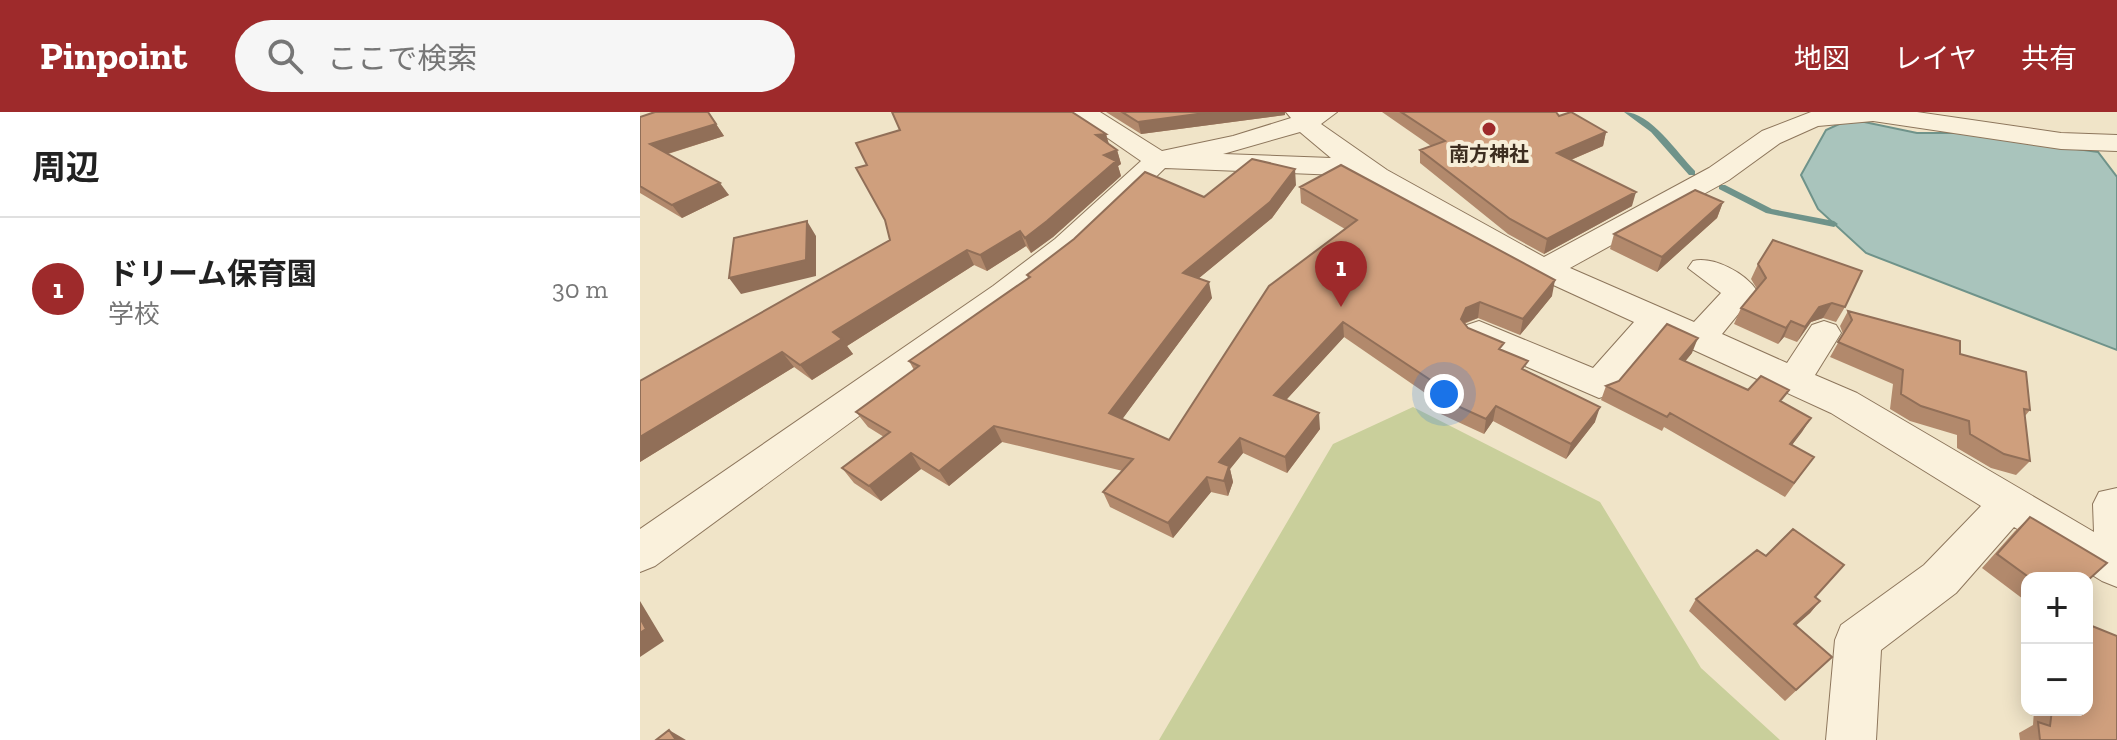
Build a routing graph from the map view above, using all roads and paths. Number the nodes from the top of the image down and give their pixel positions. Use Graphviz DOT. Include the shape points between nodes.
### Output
graph roads {
  1 [pos="1083,112"];
  2 [pos="1309,115"];
  3 [pos="2037,124"];
  4 [pos="2117,143"];
  5 [pos="1158,160"];
  6 [pos="1356,163"];
  7 [pos="1704,268"];
  8 [pos="1545,269"];
  9 [pos="1656,319"];
  10 [pos="1479,333"];
  11 [pos="1824,333"];
  12 [pos="1700,338"];
  13 [pos="1794,380"];
  14 [pos="2009,504"];
  15 [pos="2114,504"];
  16 [pos="640,553"];
  17 [pos="2117,556"];
  18 [pos="2117,568"];
  19 [pos="1851,740"];
  1 -- 5 [label="street"];
  2 -- 5 [label="street" via="1239,143"];
  2 -- 6 [label="street"];
  3 -- 4 [label="street" via="2061,141"];
  3 -- 8 [label="street" via="1873,113 1813,119 1771,137 1719,174"];
  5 -- 6 [label="street" via="1339,167"];
  5 -- 16 [label="street" via="1066,246 1005,293"];
  6 -- 8 [label="street" via="1513,256"];
  7 -- 12 [label="street" via="1741,291"];
  8 -- 9 [label="street"];
  9 -- 10 [label="street" via="1599,385"];
  9 -- 12 [label="street"];
  11 -- 13 [label="street"];
  12 -- 13 [label="street"];
  13 -- 14 [label="street" via="1899,434"];
  14 -- 18 [label="street"];
  14 -- 19 [label="street" via="1940,579 1858,640"];
  15 -- 17 [label="street"];
}
